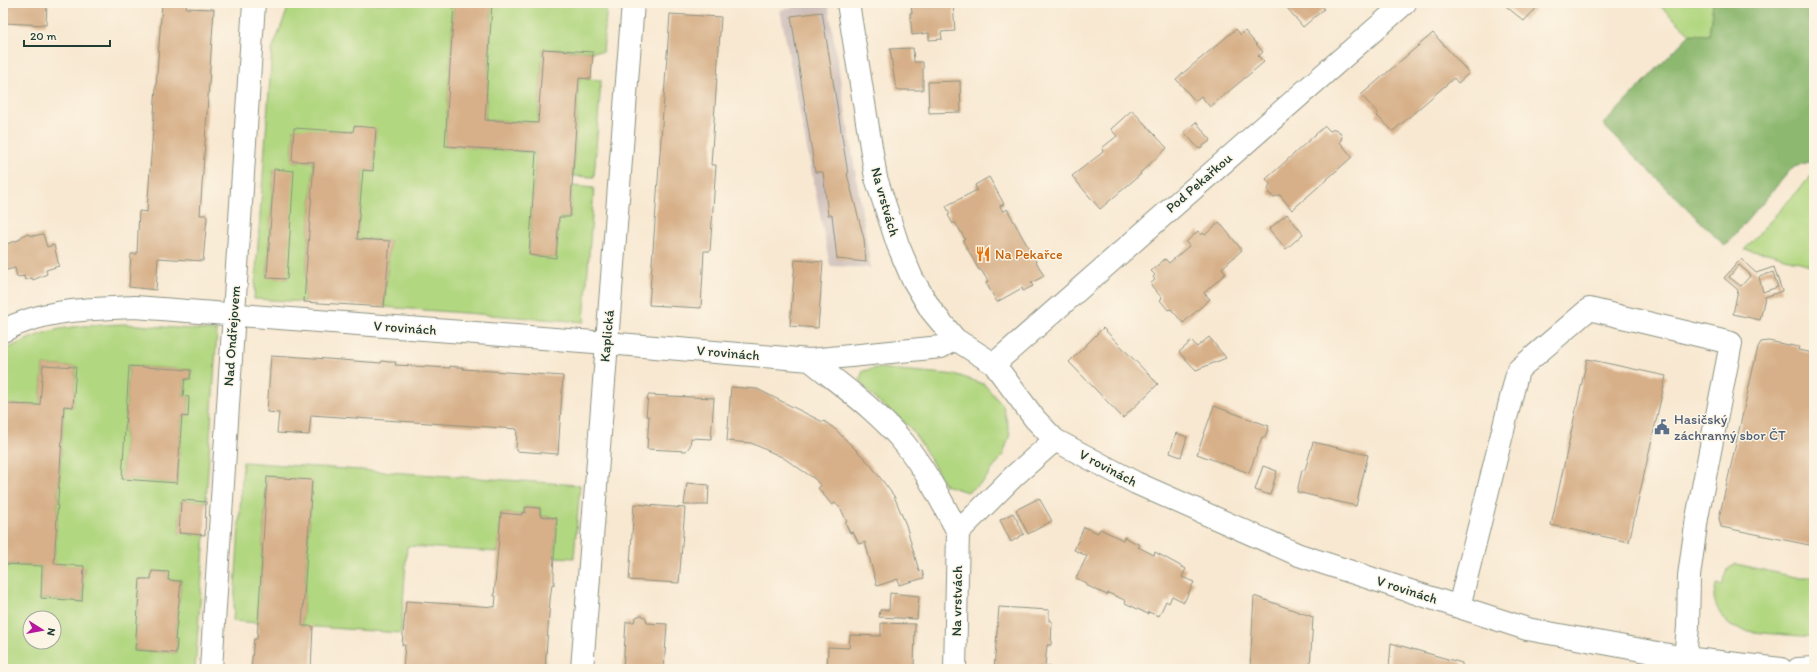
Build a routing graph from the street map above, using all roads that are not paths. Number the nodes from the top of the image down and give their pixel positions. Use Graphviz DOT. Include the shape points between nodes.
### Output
graph roads {
  1 [pos="254,3"];
  2 [pos="633,3"];
  3 [pos="848,3"];
  4 [pos="1405,3"];
  5 [pos="234,315"];
  6 [pos="3,331"];
  7 [pos="954,339"];
  8 [pos="607,343"];
  9 [pos="810,360"];
  10 [pos="994,364"];
  11 [pos="1056,440"];
  12 [pos="958,532"];
  13 [pos="1459,607"];
  14 [pos="1685,658"];
  15 [pos="1814,668"];
  16 [pos="211,669"];
  17 [pos="582,669"];
  18 [pos="955,669"];
  19 [pos="1781,669"];
  20 [pos="1798,669"];
  1 -- 5 [label="street, Nad Ondřejovem"];
  2 -- 8 [label="street, Kaplická"];
  3 -- 7 [label="street, Na vrstvách" via="876,178 912,278 931,310"];
  4 -- 10 [label="street, Pod Pekařkou"];
  5 -- 6 [label="street, V rovinách" via="135,307 67,310 13,325"];
  5 -- 8 [label="street, V rovinách"];
  5 -- 16 [label="street, Nad Ondřejovem"];
  7 -- 9 [label="street, V rovinách" via="941,346"];
  7 -- 10 [label="street, V rovinách"];
  8 -- 9 [label="street, V rovinách"];
  8 -- 17 [label="street, Kaplická"];
  9 -- 12 [label="street" via="881,420 904,443 932,485"];
  10 -- 11 [label="street, V rovinách" via="1035,419"];
  11 -- 12 [label="street" via="1014,476"];
  11 -- 13 [label="street, V rovinách" via="1136,483 1299,555"];
  12 -- 18 [label="street, Na vrstvách"];
  13 -- 14 [label="street, V rovinách" via="1527,629"];
  13 -- 14 [label="street" via="1518,370 1589,309 1732,343 1696,525 1689,576"];
  14 -- 19 [label="street, V rovinách"];
  15 -- 20 [label="street"];
}
